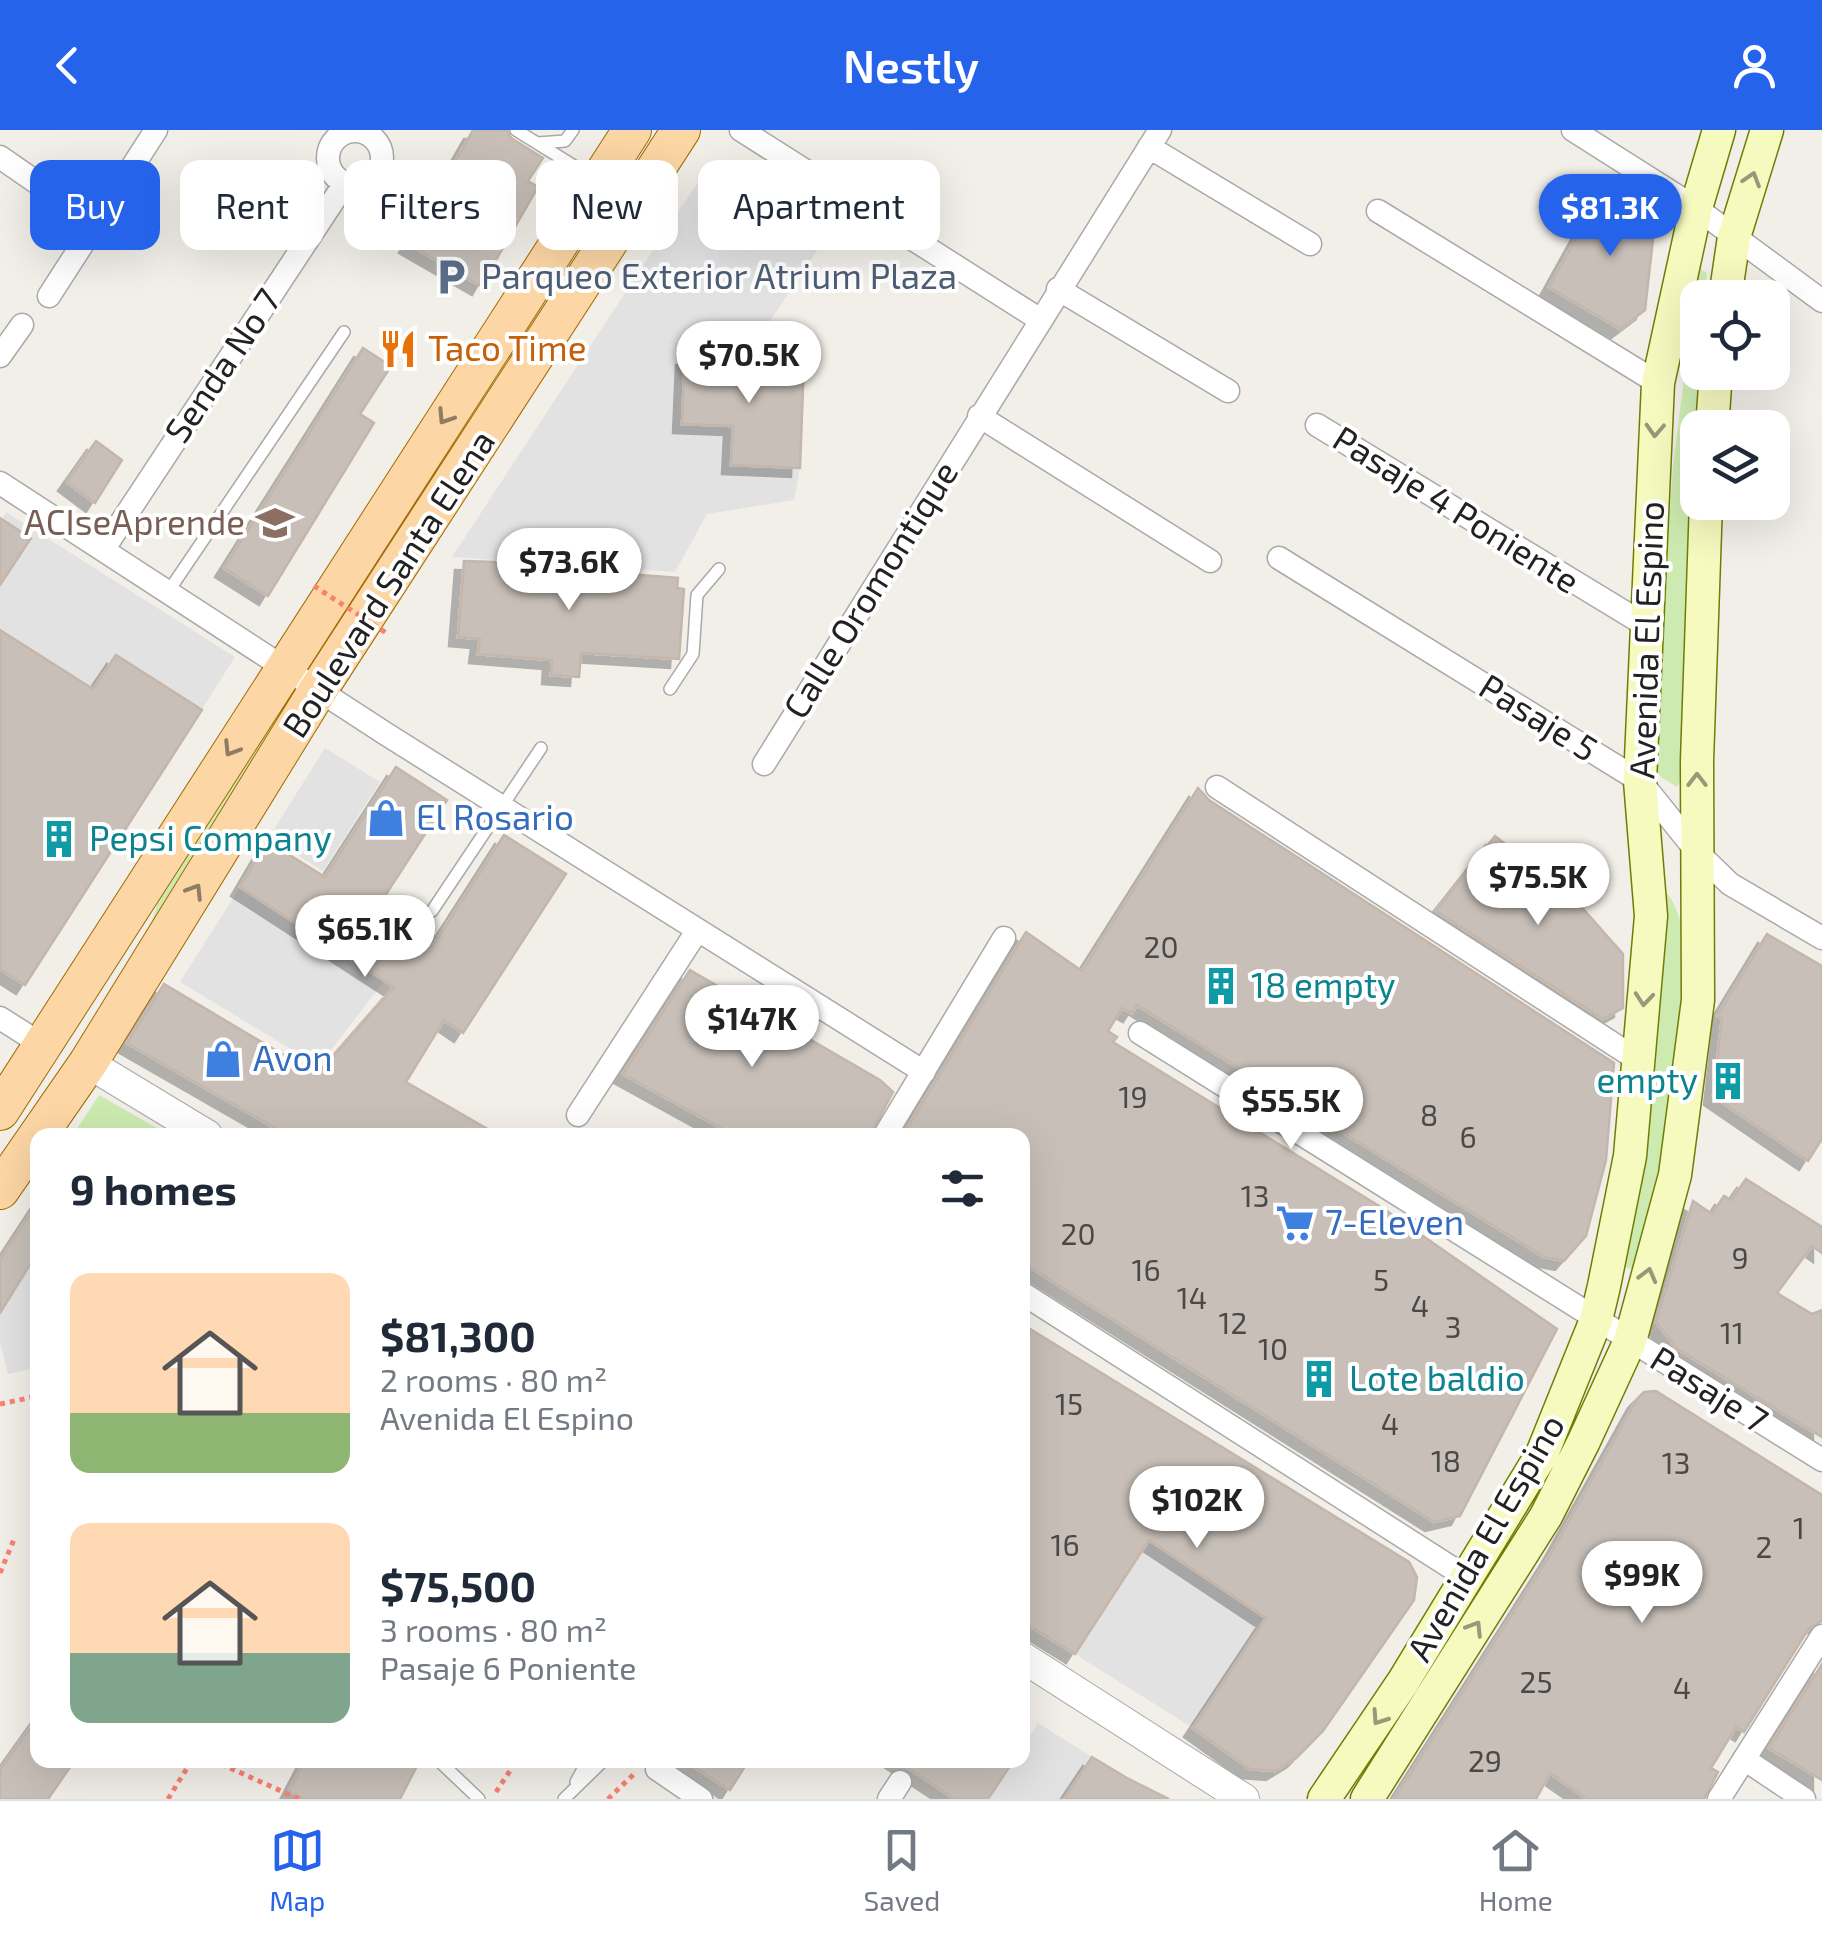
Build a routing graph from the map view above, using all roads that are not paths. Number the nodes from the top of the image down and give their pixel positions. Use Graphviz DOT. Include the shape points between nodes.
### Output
graph roads {
  1 [pos="156,130"];
  2 [pos="516,130"];
  3 [pos="573,130"];
  4 [pos="632,130"];
  5 [pos="681,130"];
  6 [pos="741,130"];
  7 [pos="1573,130"];
  8 [pos="1719,130"];
  9 [pos="1767,130"];
  10 [pos="1155,138"];
  11 [pos="536,143"];
  12 [pos="0,157"];
  13 [pos="136,160"];
  14 [pos="564,160"];
  15 [pos="612,160"];
  16 [pos="30,178"];
  17 [pos="344,184"];
  18 [pos="1696,208"];
  19 [pos="1378,211"];
  20 [pos="1734,237"];
  21 [pos="1310,244"];
  22 [pos="77,250"];
  23 [pos="553,250"];
  24 [pos="1728,280"];
  25 [pos="1058,288"];
  26 [pos="49,296"];
  27 [pos="1822,302"];
  28 [pos="1039,319"];
  29 [pos="22,325"];
  30 [pos="344,332"];
  31 [pos="0,356"];
  32 [pos="1658,383"];
  33 [pos="1228,391"];
  34 [pos="979,416"];
  35 [pos="1317,424"];
  36 [pos="0,483"];
  37 [pos="1706,520"];
  38 [pos="102,550"];
  39 [pos="1279,558"];
  40 [pos="1210,562"];
  41 [pos="719,569"];
  42 [pos="168,592"];
  43 [pos="1646,626"];
  44 [pos="282,667"];
  45 [pos="670,689"];
  46 [pos="318,690"];
  47 [pos="541,748"];
  48 [pos="764,764"];
  49 [pos="1640,781"];
  50 [pos="1218,787"];
  51 [pos="500,804"];
  52 [pos="1698,853"];
  53 [pos="151,877"];
  54 [pos="432,911"];
  55 [pos="697,931"];
  56 [pos="1004,938"];
  57 [pos="1822,938"];
  58 [pos="0,1018"];
  59 [pos="1140,1033"];
  60 [pos="44,1046"];
  61 [pos="1638,1060"];
  62 [pos="88,1063"];
  63 [pos="924,1072"];
  64 [pos="0,1111"];
  65 [pos="578,1115"];
  66 [pos="43,1128"];
  67 [pos="195,1128"];
  68 [pos="889,1128"];
  69 [pos="30,1147"];
  70 [pos="0,1162"];
  71 [pos="0,1190"];
  72 [pos="1030,1298"];
  73 [pos="1596,1320"];
  74 [pos="1630,1341"];
  75 [pos="1822,1460"];
  76 [pos="1466,1577"];
  77 [pos="1822,1636"];
  78 [pos="1030,1662"];
  79 [pos="1744,1760"];
  80 [pos="446,1768"];
  81 [pos="583,1768"];
  82 [pos="596,1768"];
  83 [pos="657,1768"];
  84 [pos="567,1797"];
  85 [pos="479,1799"];
  86 [pos="701,1799"];
  87 [pos="1244,1799"];
  88 [pos="1324,1799"];
  89 [pos="1367,1799"];
  90 [pos="1719,1799"];
  91 [pos="1804,1799"];
  1 -- 13 [label="street"];
  2 -- 11 [label="lane"];
  3 -- 11 [label="lane" via="566,140"];
  4 -- 15 [label="main road, Boulevard Santa Elena"];
  5 -- 46 [label="main road, Boulevard Santa Elena"];
  6 -- 28 [label="street"];
  7 -- 18 [label="street"];
  8 -- 18 [label="main road, Avenida El Espino"];
  20 -- 9 [label="main road, one-way"];
  10 -- 21 [label="street, Calle Oromontique"];
  10 -- 25 [label="street, Calle Oromontique"];
  11 -- 14 [label="lane"];
  12 -- 16 [label="street"];
  17 -- 38 [label="street, Senda No 7"];
  18 -- 20 [label="street"];
  18 -- 32 [label="main road, Avenida El Espino"];
  19 -- 32 [label="street"];
  20 -- 24 [label="main road"];
  20 -- 27 [label="street"];
  22 -- 26 [label="street"];
  23 -- 44 [label="main road, Boulevard Santa Elena, one-way"];
  25 -- 28 [label="street, Calle Oromontique"];
  25 -- 33 [label="street"];
  28 -- 34 [label="street, Calle Oromontique"];
  29 -- 31 [label="street"];
  30 -- 42 [label="lane"];
  32 -- 43 [label="main road, Avenida El Espino, one-way"];
  34 -- 40 [label="street"];
  34 -- 48 [label="street, Calle Oromontique"];
  35 -- 43 [label="street, Pasaje 4 Poniente"];
  36 -- 38 [label="street"];
  52 -- 37 [label="main road, Avenida El Espino, one-way"];
  38 -- 42 [label="street"];
  39 -- 49 [label="street, Pasaje 5"];
  41 -- 45 [label="lane" via="697,595 693,654"];
  42 -- 44 [label="street"];
  43 -- 49 [label="main road, Avenida El Espino"];
  44 -- 46 [label="street"];
  44 -- 53 [label="main road, Boulevard Santa Elena, one-way"];
  46 -- 51 [label="street"];
  62 -- 46 [label="main road, Boulevard Santa Elena, one-way"];
  47 -- 51 [label="lane"];
  49 -- 52 [label="street, Pasaje 5"];
  49 -- 61 [label="main road, Avenida El Espino, one-way" via="1652,916"];
  50 -- 61 [label="street"];
  51 -- 54 [label="lane"];
  51 -- 55 [label="street"];
  52 -- 57 [label="street, Pasaje 5" via="1730,884"];
  74 -- 52 [label="main road, Avenida El Espino, one-way" via="1678,1156 1698,1000"];
  53 -- 60 [label="main road, Boulevard Santa Elena"];
  53 -- 62 [label="main road" via="144,924 83,1022 80,1052"];
  55 -- 63 [label="street"];
  55 -- 65 [label="street"];
  56 -- 63 [label="street"];
  58 -- 60 [label="street"];
  59 -- 73 [label="street, Pasaje 7"];
  60 -- 64 [label="main road, Boulevard Santa Elena"];
  60 -- 70 [label="main road" via="57,1058 56,1081"];
  61 -- 73 [label="main road, Avenida El Espino" via="1630,1156"];
  62 -- 66 [label="main road, Boulevard Santa Elena"];
  62 -- 67 [label="street"];
  63 -- 68 [label="street"];
  69 -- 71 [label="main road, Boulevard Santa Elena"];
  72 -- 76 [label="street"];
  73 -- 74 [label="street, Pasaje 7"];
  73 -- 76 [label="main road, Avenida El Espino" via="1542,1454"];
  74 -- 75 [label="street, Pasaje 7"];
  89 -- 74 [label="main road, Avenida El Espino, one-way" via="1546,1516"];
  76 -- 88 [label="main road, Avenida El Espino, one-way"];
  77 -- 79 [label="street"];
  78 -- 87 [label="street"];
  79 -- 90 [label="street"];
  79 -- 91 [label="street"];
  80 -- 85 [label="lane"];
  81 -- 84 [label="lane"];
  82 -- 84 [label="lane"];
  83 -- 86 [label="street"];
}
